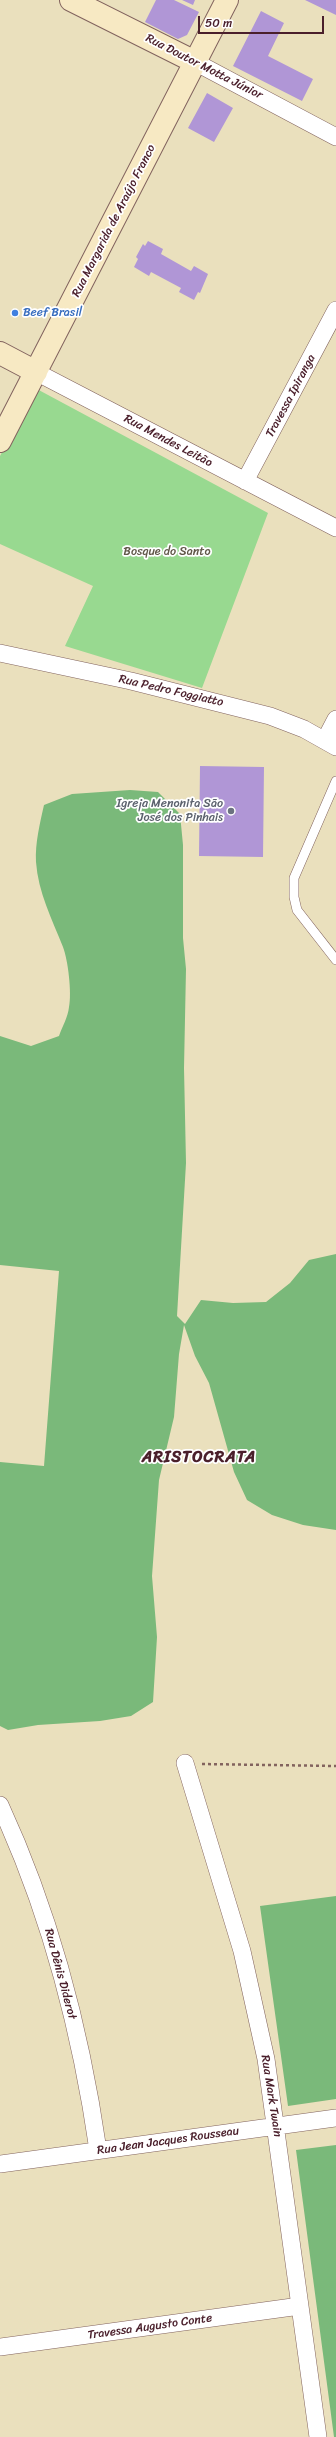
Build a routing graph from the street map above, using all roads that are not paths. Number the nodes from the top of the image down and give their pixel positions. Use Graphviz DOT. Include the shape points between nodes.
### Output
graph roads {
  1 [pos="71,0"];
  2 [pos="227,0"];
  3 [pos="195,62"];
  4 [pos="336,137"];
  5 [pos="336,310"];
  6 [pos="0,353"];
  7 [pos="36,372"];
  8 [pos="0,441"];
  9 [pos="245,481"];
  10 [pos="336,528"];
  11 [pos="0,653"];
  12 [pos="336,719"];
  13 [pos="330,744"];
  14 [pos="336,781"];
  15 [pos="336,960"];
  16 [pos="185,1763"];
  17 [pos="0,1805"];
  18 [pos="336,2118"];
  19 [pos="276,2126"];
  20 [pos="98,2150"];
  21 [pos="0,2164"];
  22 [pos="300,2306"];
  23 [pos="0,2347"];
  24 [pos="318,2437"];
  1 -- 3 [label="main road, Rua Doutor Motta Júnior"];
  2 -- 3 [label="main road, Rua Margarida de Araújo Franco"];
  3 -- 4 [label="street, Rua Doutor Motta Júnior"];
  3 -- 7 [label="main road, Rua Margarida de Araújo Franco"];
  5 -- 9 [label="street, Travessa Ipiranga"];
  6 -- 7 [label="main road, Rua Mendes Leitão"];
  7 -- 8 [label="main road, Rua Margarida de Araújo Franco"];
  7 -- 9 [label="street, Rua Mendes Leitão"];
  9 -- 10 [label="street, Rua Mendes Leitão"];
  11 -- 13 [label="street, Rua Pedro Foggiatto" via="130,681 270,716 304,729"];
  12 -- 13 [label="street"];
  14 -- 15 [label="lane" via="294,878 294,897 296,910"];
  16 -- 19 [label="street, Rua Mark Twain" via="242,1951 264,2051"];
  17 -- 20 [label="street, Rua Dênis Diderot" via="30,1876 55,1954 80,2053"];
  18 -- 19 [label="street, Rua Jean Jacques Rousseau"];
  19 -- 20 [label="street, Rua Jean Jacques Rousseau"];
  19 -- 22 [label="street, Rua Mark Twain"];
  20 -- 21 [label="street, Rua Jean Jacques Rousseau"];
  22 -- 23 [label="street, Travessa Augusto Conte"];
  22 -- 24 [label="street, Rua Mark Twain"];
}
